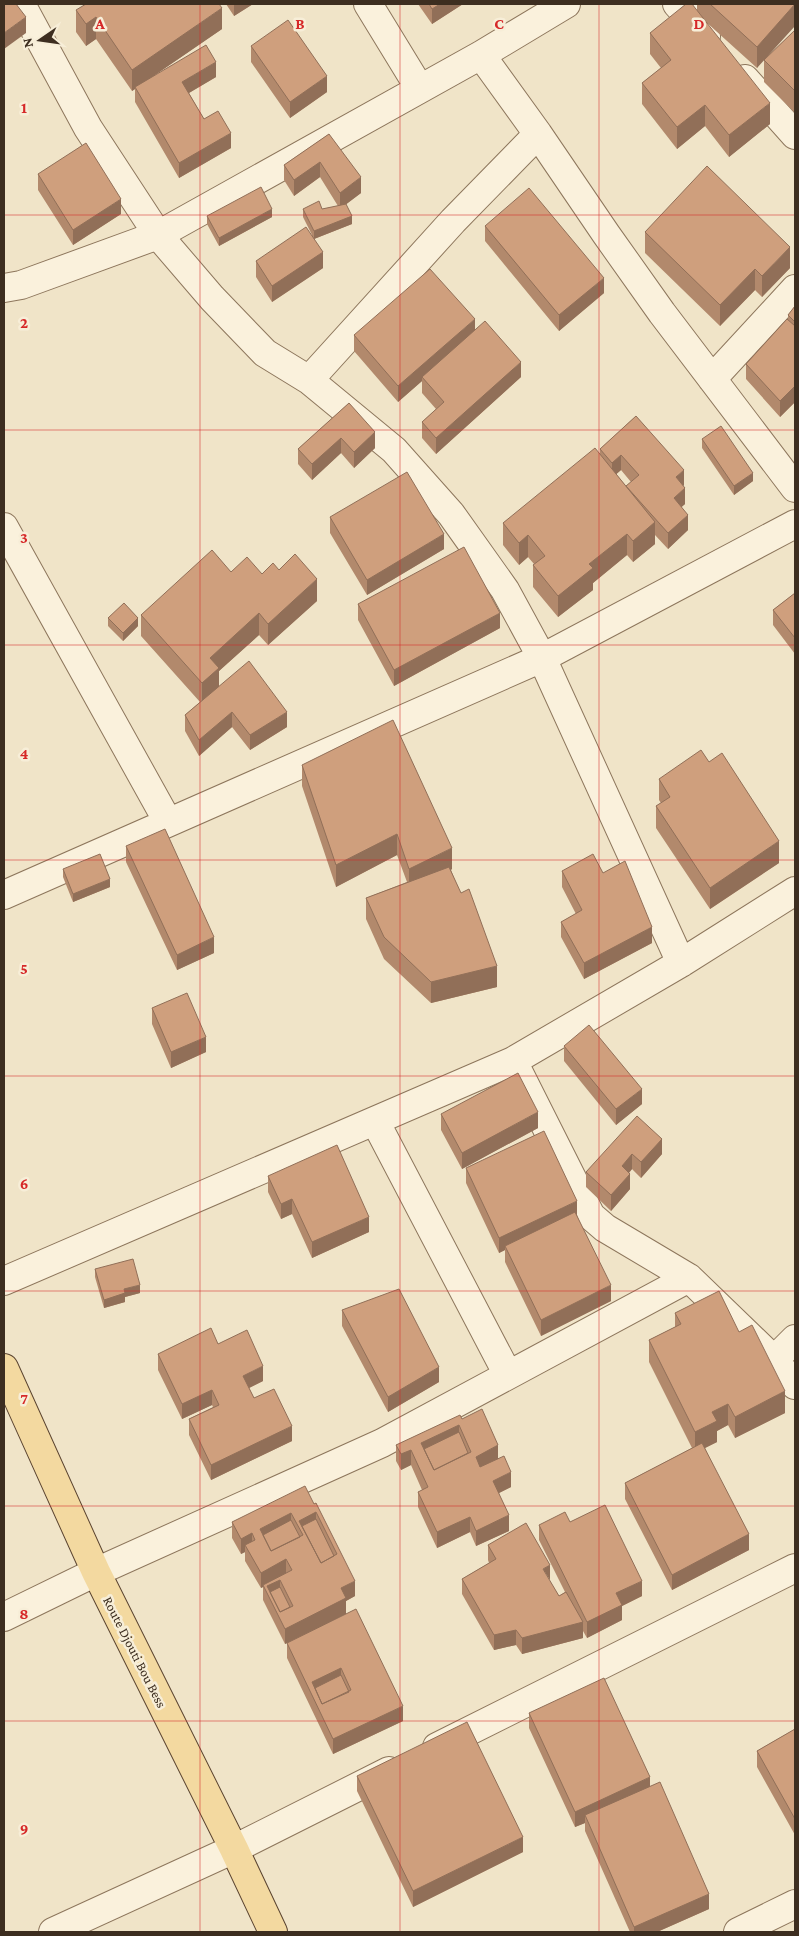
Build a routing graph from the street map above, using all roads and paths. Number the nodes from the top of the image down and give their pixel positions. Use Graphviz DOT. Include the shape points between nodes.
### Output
graph roads {
  1 [pos="21,4"];
  2 [pos="368,4"];
  3 [pos="566,4"];
  4 [pos="677,4"];
  5 [pos="481,55"];
  6 [pos="420,89"];
  7 [pos="538,134"];
  8 [pos="795,136"];
  9 [pos="158,235"];
  10 [pos="4,288"];
  11 [pos="795,289"];
  12 [pos="712,379"];
  13 [pos="309,380"];
  14 [pos="795,488"];
  15 [pos="795,524"];
  16 [pos="4,527"];
  17 [pos="542,658"];
  18 [pos="168,822"];
  19 [pos="795,891"];
  20 [pos="4,895"];
  21 [pos="681,962"];
  22 [pos="514,1061"];
  23 [pos="375,1121"];
  24 [pos="689,1278"];
  25 [pos="4,1281"];
  26 [pos="795,1339"];
  27 [pos="774,1360"];
  28 [pos="4,1368"];
  29 [pos="508,1375"];
  30 [pos="795,1384"];
  31 [pos="795,1568"];
  32 [pos="96,1572"];
  33 [pos="4,1617"];
  34 [pos="234,1849"];
  35 [pos="795,1904"];
  36 [pos="53,1932"];
  37 [pos="273,1932"];
  38 [pos="738,1932"];
  1 -- 9 [label="street" via="88,128"];
  2 -- 6 [label="street"];
  3 -- 5 [label="street"];
  4 -- 8 [label="street"];
  5 -- 6 [label="street"];
  5 -- 7 [label="street"];
  6 -- 9 [label="street"];
  7 -- 12 [label="street"];
  7 -- 13 [label="street" via="453,220"];
  9 -- 10 [label="street" via="21,285"];
  9 -- 13 [label="street" via="265,353"];
  11 -- 12 [label="street"];
  12 -- 14 [label="street"];
  13 -- 17 [label="street" via="394,450 451,514 505,590"];
  15 -- 17 [label="street"];
  16 -- 18 [label="street"];
  17 -- 18 [label="street"];
  17 -- 21 [label="street"];
  18 -- 20 [label="street"];
  19 -- 21 [label="street"];
  21 -- 22 [label="street"];
  22 -- 23 [label="street"];
  22 -- 24 [label="street" via="592,1216 605,1228"];
  23 -- 25 [label="street"];
  23 -- 29 [label="street"];
  24 -- 27 [label="street"];
  24 -- 29 [label="street"];
  26 -- 27 [label="street"];
  27 -- 30 [label="street"];
  28 -- 32 [label="main road, Route Djouti Bou Bess"];
  29 -- 32 [label="street" via="382,1443"];
  31 -- 34 [label="street"];
  32 -- 33 [label="street"];
  32 -- 34 [label="main road, Route Djouti Bou Bess"];
  34 -- 36 [label="street"];
  34 -- 37 [label="main road, Route Djouti Bou Bess"];
  35 -- 38 [label="street"];
}
